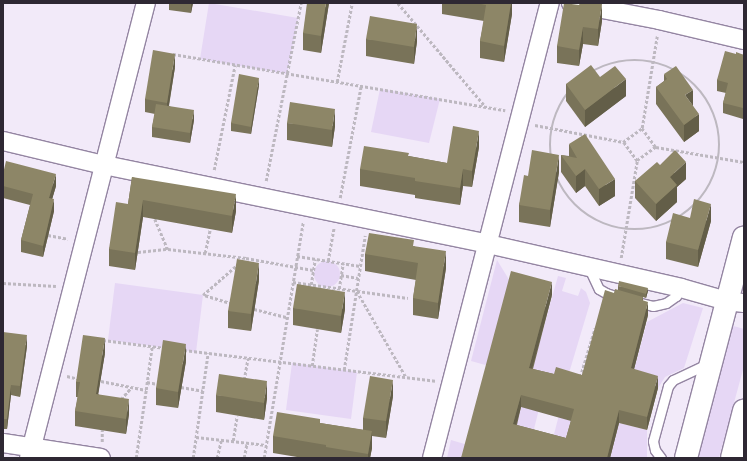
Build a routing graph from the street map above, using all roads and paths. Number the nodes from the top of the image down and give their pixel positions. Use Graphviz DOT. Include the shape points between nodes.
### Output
graph roads {
  1 [pos="146,3"];
  2 [pos="301,3"];
  3 [pos="352,3"];
  4 [pos="398,3"];
  5 [pos="550,3"];
  6 [pos="571,3"];
  7 [pos="659,20"];
  8 [pos="744,40"];
  9 [pos="171,54"];
  10 [pos="653,61"];
  11 [pos="235,65"];
  12 [pos="287,74"];
  13 [pos="337,82"];
  14 [pos="361,86"];
  15 [pos="486,107"];
  16 [pos="520,118"];
  17 [pos="551,128"];
  18 [pos="642,128"];
  19 [pos="3,141"];
  20 [pos="623,142"];
  21 [pos="656,147"];
  22 [pos="719,158"];
  23 [pos="637,161"];
  24 [pos="744,162"];
  25 [pos="104,165"];
  26 [pos="210,187"];
  27 [pos="262,198"];
  28 [pos="306,206"];
  29 [pos="337,213"];
  30 [pos="155,219"];
  31 [pos="367,219"];
  32 [pos="210,229"];
  33 [pos="625,230"];
  34 [pos="744,236"];
  35 [pos="488,244"];
  36 [pos="168,249"];
  37 [pos="138,252"];
  38 [pos="205,254"];
  39 [pos="297,256"];
  40 [pos="246,258"];
  41 [pos="315,259"];
  42 [pos="328,261"];
  43 [pos="342,263"];
  44 [pos="360,266"];
  45 [pos="295,267"];
  46 [pos="589,268"];
  47 [pos="313,270"];
  48 [pos="341,275"];
  49 [pos="618,275"];
  50 [pos="358,278"];
  51 [pos="293,282"];
  52 [pos="3,283"];
  53 [pos="311,284"];
  54 [pos="73,287"];
  55 [pos="326,287"];
  56 [pos="681,288"];
  57 [pos="339,289"];
  58 [pos="356,291"];
  59 [pos="324,293"];
  60 [pos="408,298"];
  61 [pos="735,302"];
  62 [pos="232,305"];
  63 [pos="254,309"];
  64 [pos="287,317"];
  65 [pos="596,323"];
  66 [pos="317,329"];
  67 [pos="102,340"];
  68 [pos="152,346"];
  69 [pos="167,348"];
  70 [pos="182,350"];
  71 [pos="208,353"];
  72 [pos="248,358"];
  73 [pos="280,362"];
  74 [pos="710,363"];
  75 [pos="312,366"];
  76 [pos="344,370"];
  77 [pos="406,378"];
  78 [pos="101,381"];
  79 [pos="147,382"];
  80 [pos="452,383"];
  81 [pos="159,384"];
  82 [pos="578,384"];
  83 [pos="131,387"];
  84 [pos="181,387"];
  85 [pos="243,387"];
  86 [pos="146,390"];
  87 [pos="203,391"];
  88 [pos="116,405"];
  89 [pos="744,411"];
  90 [pos="237,416"];
  91 [pos="196,437"];
  92 [pos="221,440"];
  93 [pos="233,441"];
  94 [pos="3,442"];
  95 [pos="247,442"];
  96 [pos="266,445"];
  97 [pos="31,452"];
  98 [pos="101,458"];
  99 [pos="136,458"];
  100 [pos="193,458"];
  101 [pos="217,458"];
  102 [pos="244,458"];
  103 [pos="264,458"];
  104 [pos="432,458"];
  105 [pos="661,458"];
  106 [pos="686,458"];
  107 [pos="732,458"];
  1 -- 25 [label="street"];
  2 -- 12 [label="path"];
  3 -- 13 [label="path"];
  4 -- 15 [label="path"];
  5 -- 16 [label="street"];
  6 -- 7 [label="street"];
  7 -- 8 [label="street"];
  7 -- 10 [label="path"];
  9 -- 11 [label="path"];
  10 -- 17 [label="path" via="626,60 600,67 577,82 560,103"];
  10 -- 18 [label="path"];
  10 -- 22 [label="path" via="677,70 697,86 711,108 719,132"];
  11 -- 12 [label="path"];
  11 -- 26 [label="path"];
  12 -- 13 [label="path"];
  12 -- 27 [label="path"];
  13 -- 14 [label="path"];
  14 -- 15 [label="path"];
  14 -- 29 [label="path"];
  15 -- 16 [label="path"];
  16 -- 17 [label="path"];
  16 -- 35 [label="street"];
  17 -- 20 [label="path"];
  17 -- 33 [label="path" via="552,163 559,183 575,206 598,222"];
  18 -- 20 [label="path"];
  18 -- 21 [label="path"];
  19 -- 25 [label="street"];
  20 -- 23 [label="path"];
  21 -- 22 [label="path"];
  21 -- 23 [label="path"];
  22 -- 24 [label="path"];
  22 -- 33 [label="path" via="711,183 696,204 676,220 651,229"];
  23 -- 33 [label="path"];
  25 -- 26 [label="street"];
  25 -- 54 [label="street"];
  26 -- 27 [label="street"];
  27 -- 28 [label="street"];
  28 -- 29 [label="street"];
  28 -- 39 [label="path"];
  29 -- 31 [label="street"];
  29 -- 42 [label="path"];
  30 -- 36 [label="path"];
  31 -- 35 [label="street"];
  31 -- 44 [label="path"];
  32 -- 38 [label="path"];
  33 -- 49 [label="path"];
  34 -- 61 [label="street"];
  35 -- 46 [label="street"];
  35 -- 80 [label="street"];
  36 -- 37 [label="path"];
  36 -- 38 [label="path"];
  38 -- 40 [label="path"];
  39 -- 41 [label="path"];
  39 -- 45 [label="path"];
  40 -- 45 [label="path"];
  40 -- 62 [label="path" via="203,294"];
  41 -- 42 [label="path"];
  41 -- 47 [label="path"];
  42 -- 43 [label="path"];
  43 -- 44 [label="path"];
  43 -- 48 [label="path"];
  44 -- 50 [label="path"];
  45 -- 47 [label="path"];
  45 -- 51 [label="path"];
  46 -- 49 [label="street"];
  46 -- 56 [label="lane" via="599,289 653,306 676,296"];
  47 -- 53 [label="path"];
  48 -- 50 [label="path"];
  48 -- 57 [label="path"];
  49 -- 56 [label="street"];
  50 -- 58 [label="path"];
  51 -- 53 [label="path"];
  51 -- 64 [label="path"];
  52 -- 54 [label="path"];
  53 -- 55 [label="path"];
  54 -- 97 [label="street"];
  55 -- 57 [label="path"];
  55 -- 59 [label="path"];
  56 -- 61 [label="street"];
  57 -- 58 [label="path"];
  58 -- 60 [label="path"];
  58 -- 76 [label="path"];
  58 -- 77 [label="path"];
  61 -- 74 [label="street"];
  63 -- 64 [label="path"];
  64 -- 73 [label="path"];
  65 -- 82 [label="path"];
  66 -- 75 [label="path"];
  67 -- 68 [label="path"];
  68 -- 69 [label="path"];
  68 -- 79 [label="path"];
  70 -- 71 [label="path"];
  71 -- 72 [label="path"];
  71 -- 87 [label="path"];
  72 -- 73 [label="path"];
  72 -- 85 [label="path"];
  73 -- 75 [label="path"];
  73 -- 96 [label="path"];
  74 -- 105 [label="lane" via="673,380 668,386 653,440 655,450"];
  74 -- 106 [label="street"];
  75 -- 76 [label="path"];
  76 -- 77 [label="path"];
  77 -- 80 [label="path"];
  78 -- 83 [label="path"];
  79 -- 81 [label="path"];
  79 -- 86 [label="path"];
  80 -- 104 [label="street"];
  83 -- 86 [label="path"];
  83 -- 88 [label="path"];
  84 -- 87 [label="path"];
  86 -- 99 [label="path"];
  87 -- 91 [label="path"];
  89 -- 107 [label="street"];
  90 -- 93 [label="path"];
  91 -- 92 [label="path"];
  91 -- 100 [label="path"];
  92 -- 93 [label="path"];
  92 -- 101 [label="path"];
  93 -- 95 [label="path"];
  94 -- 97 [label="street"];
  95 -- 96 [label="path"];
  95 -- 102 [label="path"];
  96 -- 103 [label="path"];
  97 -- 98 [label="street"];
}
